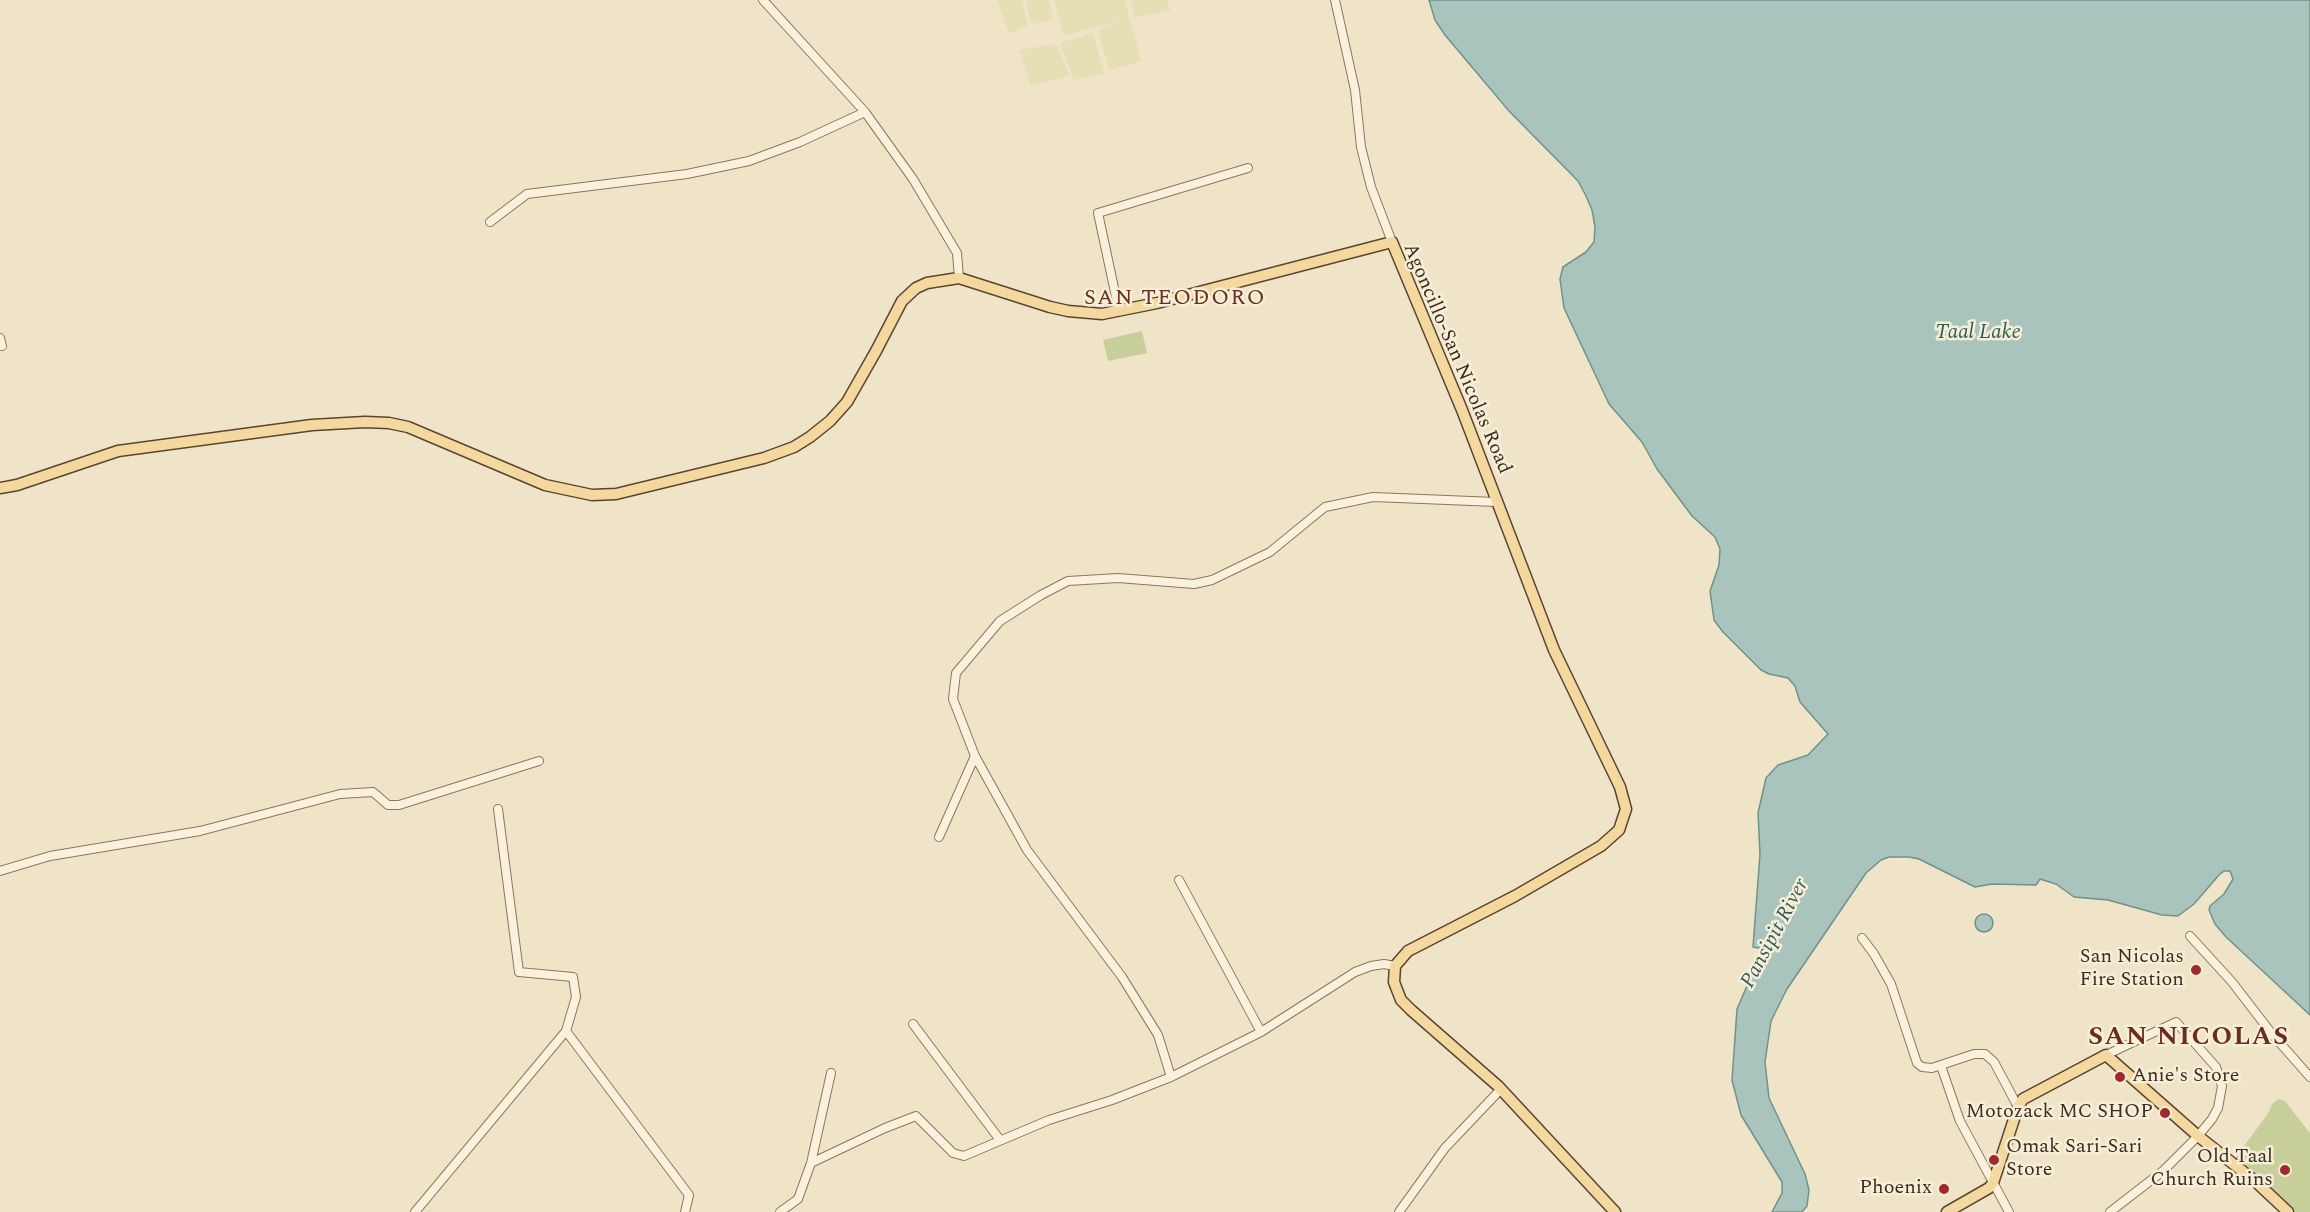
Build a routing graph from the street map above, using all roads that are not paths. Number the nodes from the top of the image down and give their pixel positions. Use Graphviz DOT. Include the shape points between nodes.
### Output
graph roads {
  1 [pos="763,0"];
  2 [pos="1335,0"];
  3 [pos="865,112"];
  4 [pos="1248,168"];
  5 [pos="490,222"];
  6 [pos="1392,242"];
  7 [pos="959,278"];
  8 [pos="1119,311"];
  9 [pos="0,488"];
  10 [pos="1496,502"];
  11 [pos="975,756"];
  12 [pos="539,761"];
  13 [pos="498,809"];
  14 [pos="939,837"];
  15 [pos="0,871"];
  16 [pos="1179,880"];
  17 [pos="2190,936"];
  18 [pos="1862,938"];
  19 [pos="1395,966"];
  20 [pos="913,1024"];
  21 [pos="567,1031"];
  22 [pos="1261,1032"];
  23 [pos="2106,1055"];
  24 [pos="1941,1066"];
  25 [pos="831,1072"];
  26 [pos="1171,1077"];
  27 [pos="2310,1077"];
  28 [pos="1501,1089"];
  29 [pos="2018,1107"];
  30 [pos="2199,1136"];
  31 [pos="1000,1140"];
  32 [pos="811,1163"];
  33 [pos="1993,1183"];
  34 [pos="415,1212"];
  35 [pos="685,1212"];
  36 [pos="780,1212"];
  37 [pos="1399,1212"];
  38 [pos="1615,1212"];
  39 [pos="1947,1212"];
  40 [pos="2009,1212"];
  41 [pos="2110,1212"];
  42 [pos="2288,1212"];
  1 -- 3 [label="street"];
  2 -- 6 [label="street" via="1355,90 1361,147"];
  3 -- 5 [label="street" via="749,161 687,174 527,194"];
  3 -- 7 [label="street" via="913,179 957,253"];
  4 -- 8 [label="street" via="1098,213"];
  6 -- 8 [label="main road, Agoncillo-San Nicolas Road"];
  6 -- 10 [label="main road, Agoncillo-San Nicolas Road"];
  7 -- 8 [label="main road, Agoncillo-San Nicolas Road" via="1068,311"];
  7 -- 9 [label="main road, Agoncillo-San Nicolas Road" via="927,283 910,292 847,402 810,437 764,458 616,494 592,495 545,485 408,427 365,422 126,449"];
  10 -- 11 [label="street" via="1373,497 1325,507 1269,552 1212,580 1194,584 1118,578 1068,581 1000,621 956,673 953,699"];
  10 -- 19 [label="main road, Agoncillo-San Nicolas Road" via="1554,650 1620,788 1626,809 1619,830 1601,846 1515,896 1418,945"];
  11 -- 14 [label="street"];
  11 -- 26 [label="street" via="1027,850 1128,987 1158,1035"];
  12 -- 15 [label="street" via="399,805 388,805 373,792 340,794 200,831 50,856"];
  13 -- 21 [label="street" via="519,972 573,977 576,997"];
  16 -- 22 [label="street"];
  17 -- 27 [label="street"];
  18 -- 24 [label="street" via="1891,984 1917,1063 1922,1067"];
  19 -- 22 [label="street" via="1384,964 1355,972"];
  19 -- 28 [label="main road" via="1394,982 1401,999"];
  20 -- 31 [label="street"];
  21 -- 34 [label="street"];
  21 -- 35 [label="street" via="689,1195"];
  22 -- 26 [label="street"];
  23 -- 29 [label="main road" via="2024,1099"];
  23 -- 30 [label="main road"];
  23 -- 30 [label="street" via="2176,1022 2216,1067 2222,1086 2218,1108"];
  24 -- 29 [label="street" via="1974,1054 1986,1054"];
  24 -- 33 [label="street" via="1960,1121"];
  25 -- 32 [label="street"];
  26 -- 31 [label="street"];
  28 -- 37 [label="street" via="1445,1148"];
  28 -- 38 [label="main road"];
  29 -- 33 [label="main road"];
  30 -- 41 [label="street" via="2163,1171"];
  30 -- 42 [label="main road"];
  31 -- 32 [label="street" via="964,1156 953,1153 916,1116"];
  32 -- 36 [label="street" via="798,1199"];
  33 -- 39 [label="main road"];
  33 -- 40 [label="street"];
}
